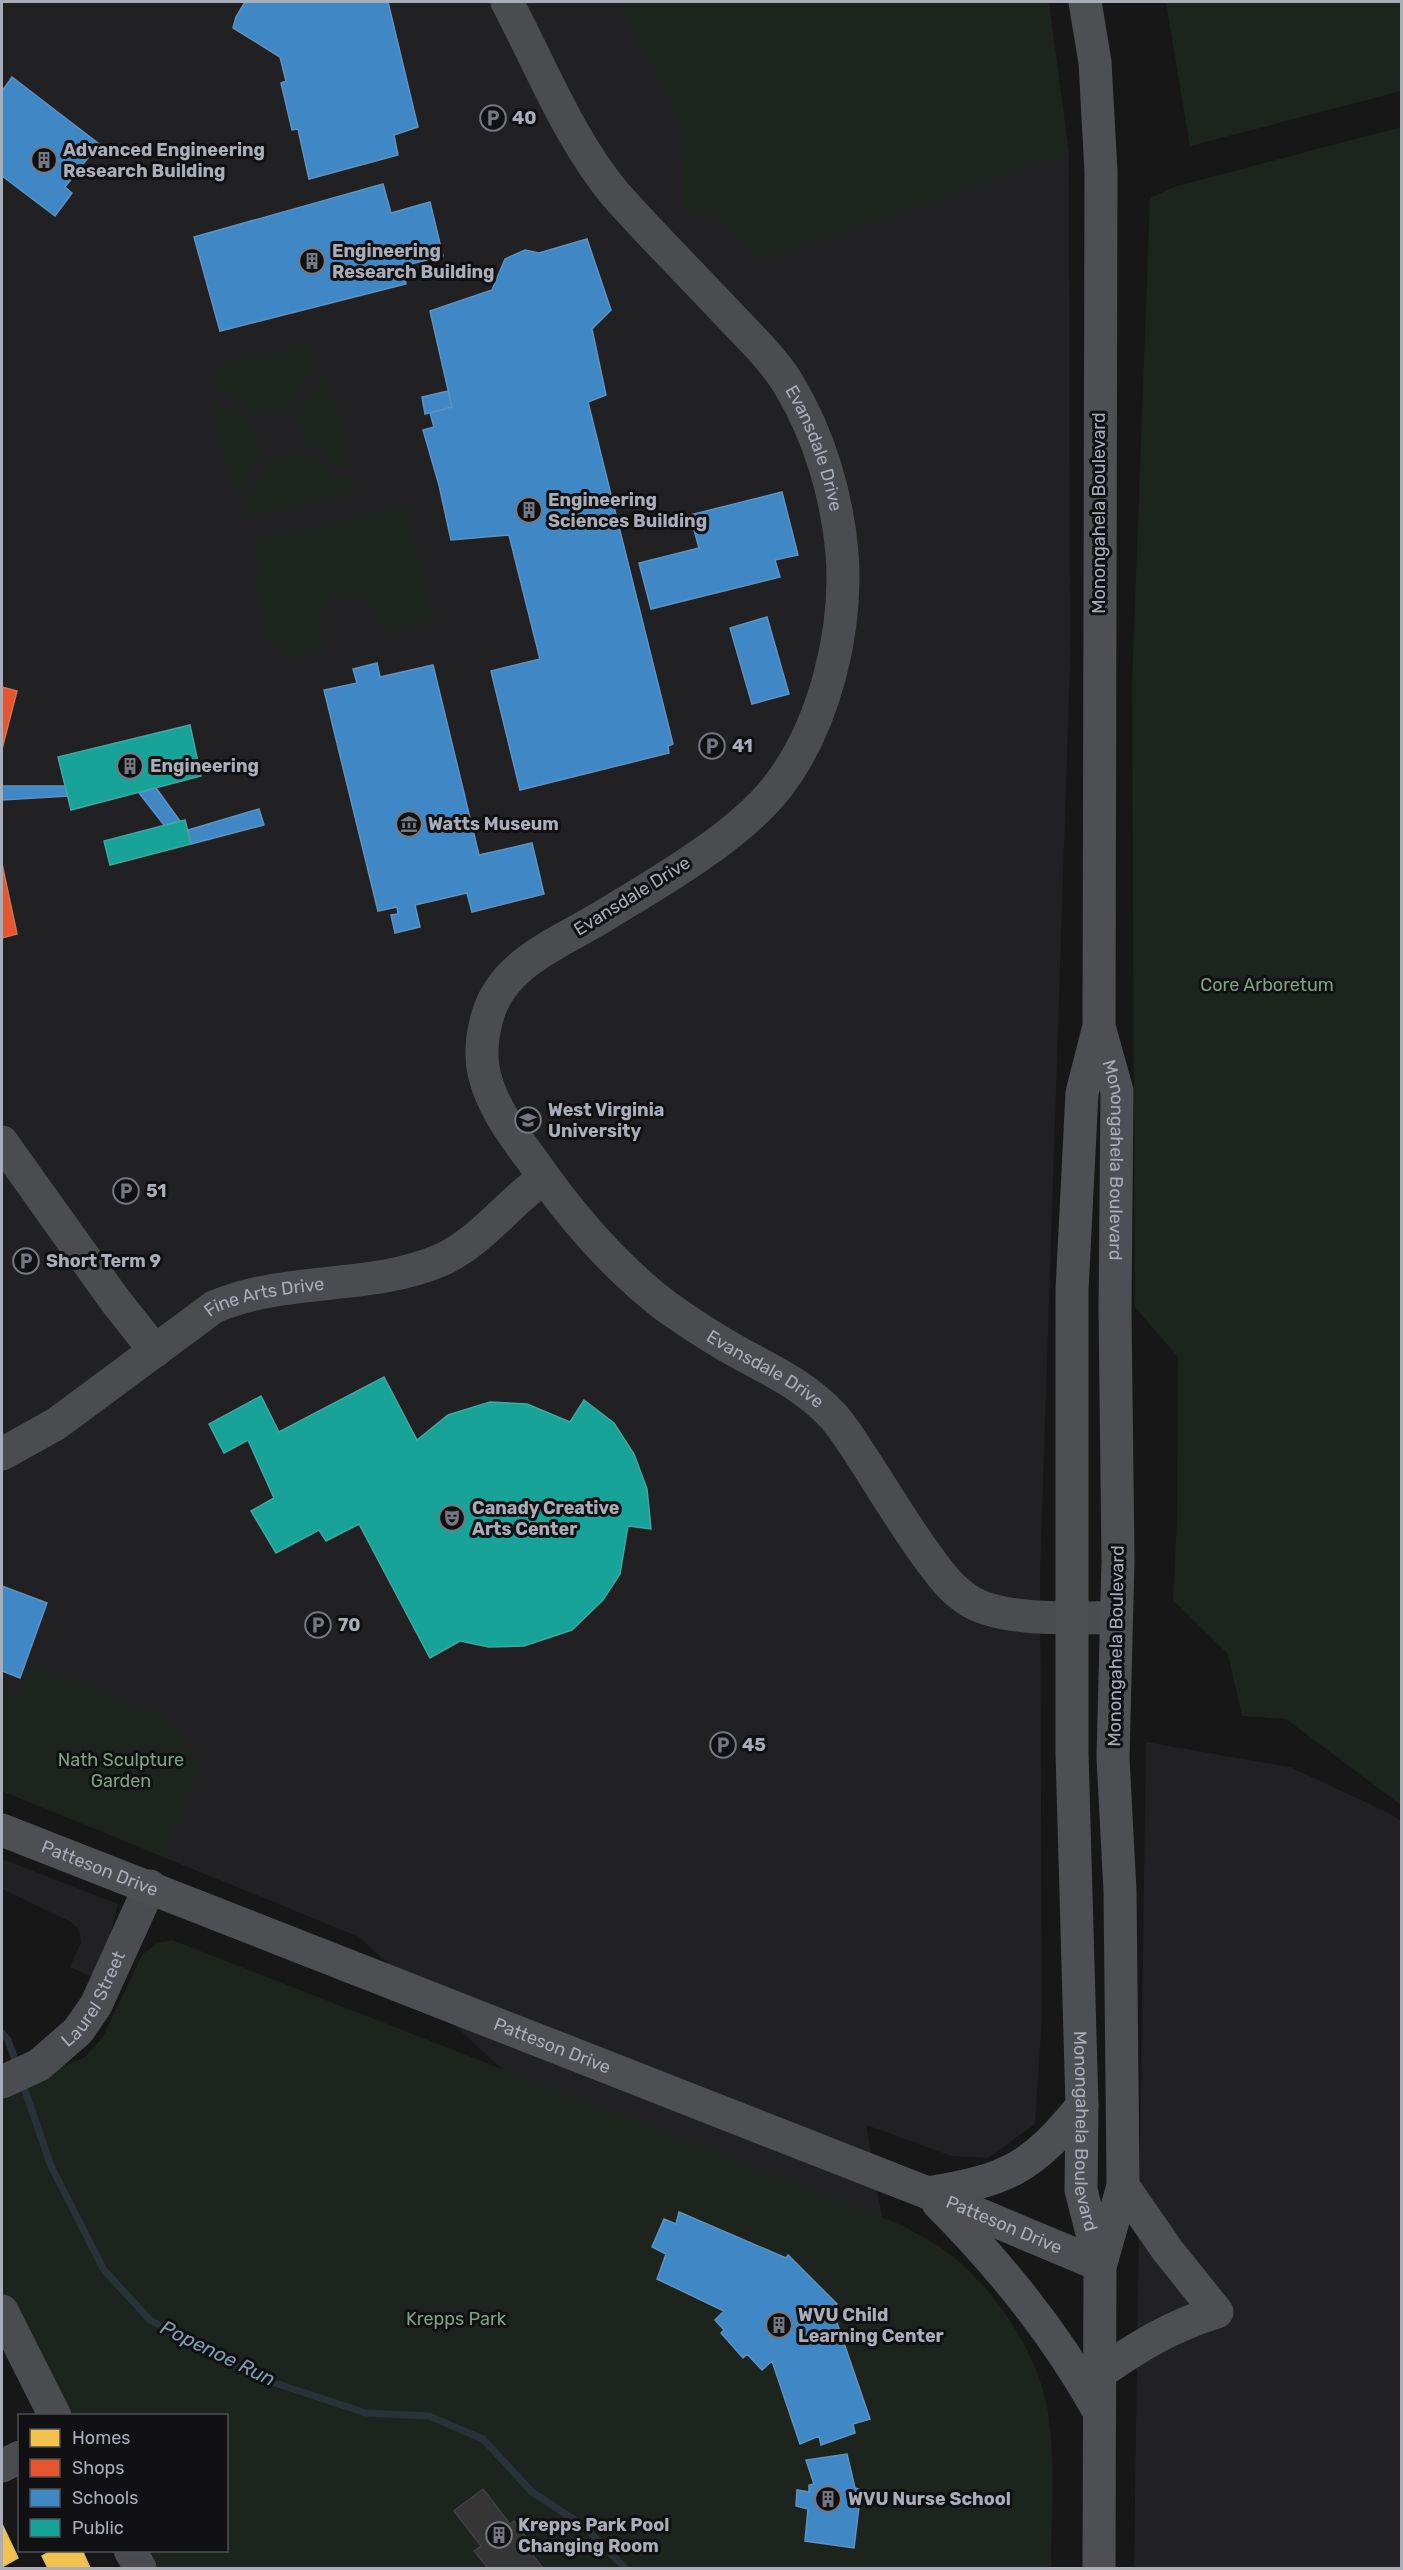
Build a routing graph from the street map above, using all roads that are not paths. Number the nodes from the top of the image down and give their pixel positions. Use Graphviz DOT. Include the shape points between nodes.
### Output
graph roads {
  1 [pos="507,2"];
  2 [pos="1085,2"];
  3 [pos="1099,1026"];
  4 [pos="2,1142"];
  5 [pos="544,1178"];
  6 [pos="155,1351"];
  7 [pos="2,1454"];
  8 [pos="1073,1617"];
  9 [pos="1116,1618"];
  10 [pos="2,1830"];
  11 [pos="150,1886"];
  12 [pos="2,2082"];
  13 [pos="1082,2106"];
  14 [pos="1123,2186"];
  15 [pos="928,2193"];
  16 [pos="1100,2265"];
  17 [pos="2,2311"];
  18 [pos="1100,2373"];
  19 [pos="1098,2410"];
  20 [pos="54,2414"];
  21 [pos="18,2458"];
  22 [pos="2,2466"];
  23 [pos="131,2552"];
  24 [pos="140,2568"];
  25 [pos="1100,2568"];
  1 -- 5 [label="street, Evansdale Drive" via="580,142 615,194 787,380 824,463 837,508 843,559 835,654 822,702 777,787 744,821 707,849 515,970 489,1010 482,1065 492,1100"];
  2 -- 3 [label="main road, Monongahela Boulevard" via="1095,62 1101,172"];
  3 -- 8 [label="main road, Monongahela Boulevard" via="1083,1093 1072,1290"];
  3 -- 9 [label="main road, Monongahela Boulevard" via="1117,1091"];
  4 -- 6 [label="street"];
  5 -- 6 [label="street, Fine Arts Drive" via="522,1192 477,1236 442,1260 405,1272 239,1296 214,1307"];
  5 -- 8 [label="street, Evansdale Drive" via="577,1223 666,1306 739,1353 789,1379 838,1422 945,1582 973,1603 1007,1615"];
  6 -- 7 [label="street, Fine Arts Drive" via="56,1424"];
  8 -- 9 [label="street, Evansdale Drive"];
  8 -- 13 [label="main road, Monongahela Boulevard" via="1072,1764"];
  9 -- 14 [label="main road, Monongahela Boulevard" via="1113,1758 1120,1891"];
  10 -- 11 [label="main road, Patteson Drive"];
  11 -- 12 [label="street, Laurel Street" via="96,2005 78,2031 39,2064"];
  11 -- 15 [label="main road, Patteson Drive"];
  13 -- 15 [label="main road" via="1059,2134 1026,2163 984,2182"];
  13 -- 16 [label="main road, Monongahela Boulevard" via="1081,2190"];
  14 -- 16 [label="main road, Monongahela Boulevard"];
  14 -- 18 [label="main road" via="1217,2312 1160,2334"];
  15 -- 16 [label="main road, Patteson Drive"];
  15 -- 19 [label="main road" via="978,2243 1033,2310"];
  16 -- 18 [label="main road, Monongahela Boulevard"];
  17 -- 20 [label="street"];
  18 -- 19 [label="main road, Monongahela Boulevard"];
  19 -- 25 [label="main road, Monongahela Boulevard"];
  21 -- 22 [label="street"];
  23 -- 24 [label="street"];
}
